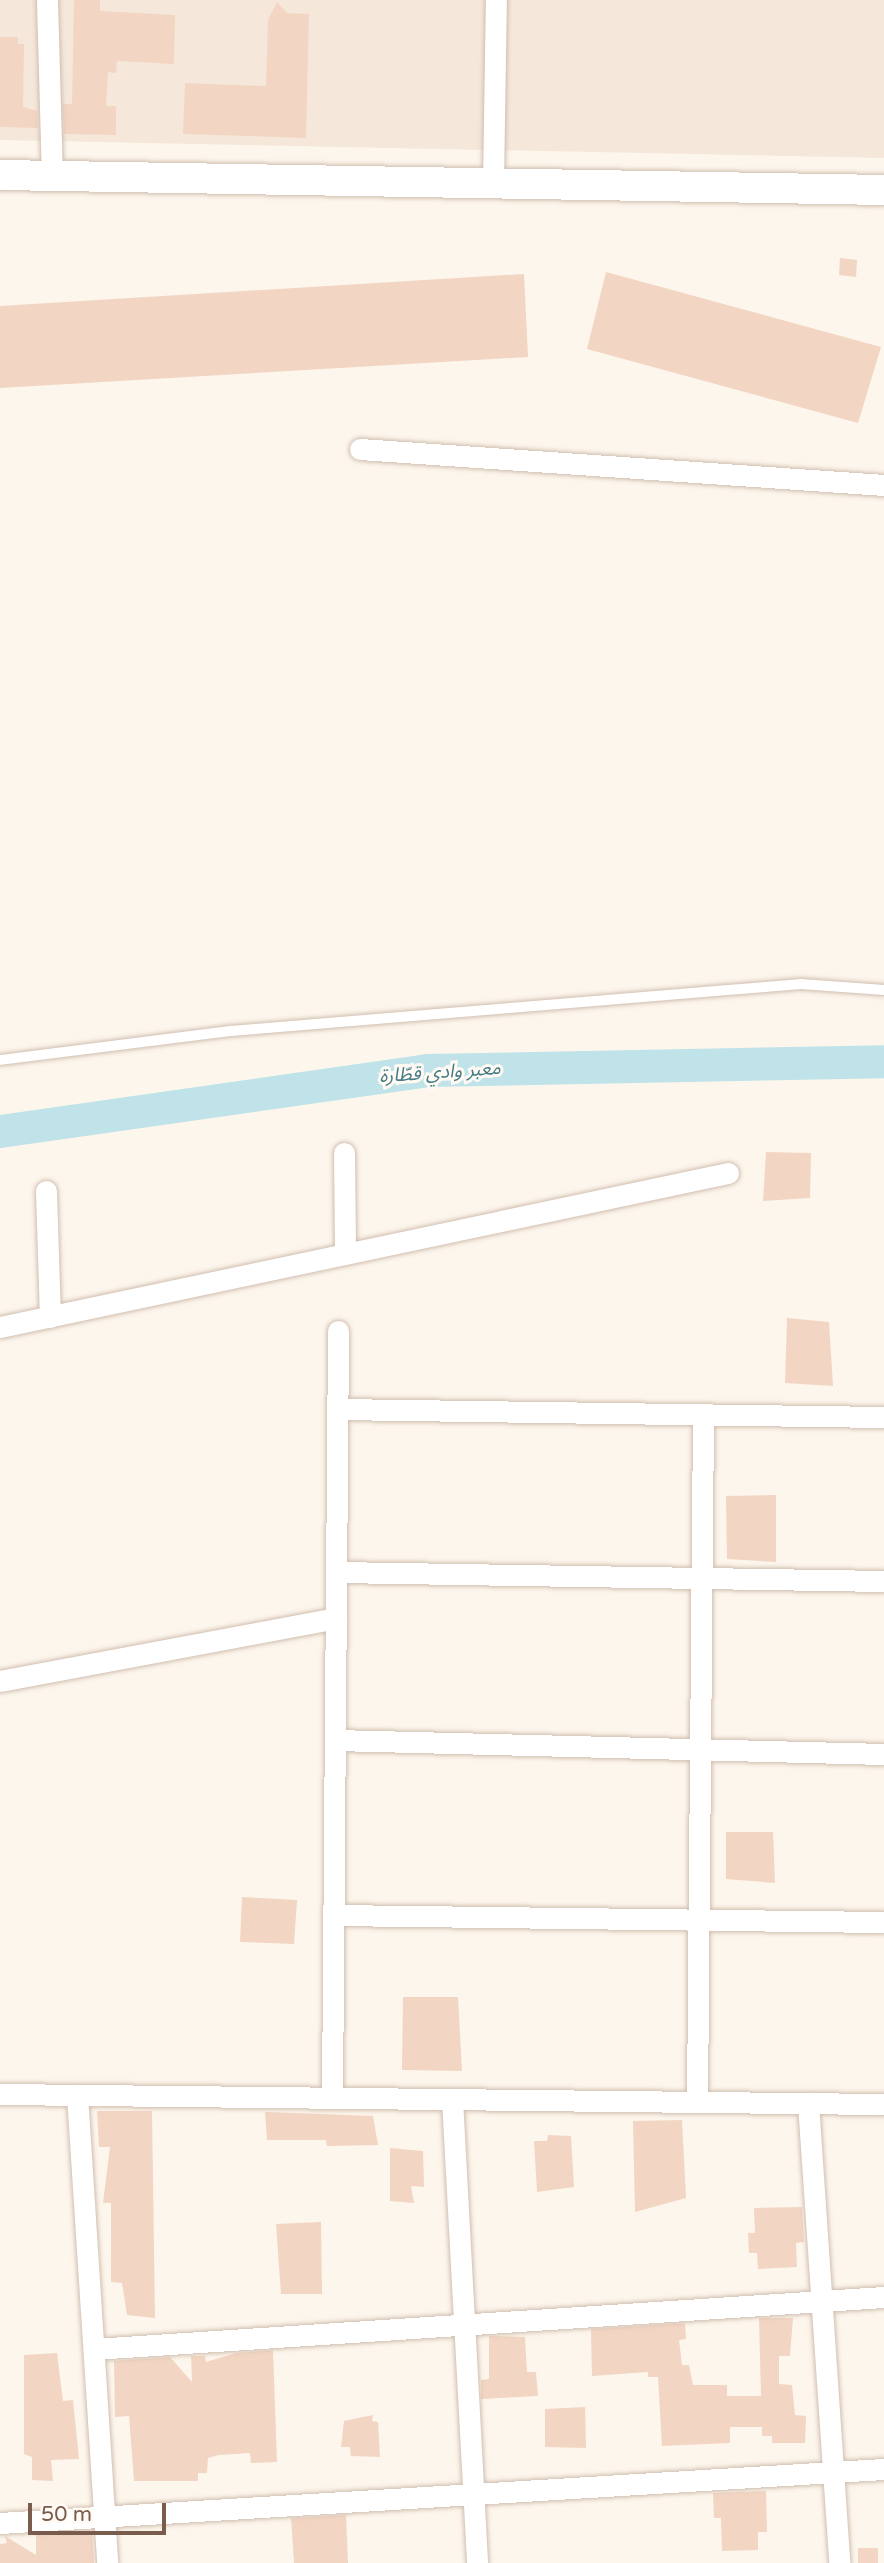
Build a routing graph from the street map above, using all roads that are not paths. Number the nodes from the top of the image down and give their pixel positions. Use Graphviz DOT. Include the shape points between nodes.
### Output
graph roads {
  1 [pos="47,0"];
  2 [pos="496,0"];
  3 [pos="0,175"];
  4 [pos="52,176"];
  5 [pos="493,183"];
  6 [pos="884,190"];
  7 [pos="360,449"];
  8 [pos="884,485"];
  9 [pos="884,990"];
  10 [pos="0,1060"];
  11 [pos="344,1153"];
  12 [pos="728,1173"];
  13 [pos="46,1191"];
  14 [pos="345,1254"];
  15 [pos="50,1317"];
  16 [pos="0,1327"];
  17 [pos="338,1331"];
  18 [pos="338,1409"];
  19 [pos="703,1414"];
  20 [pos="884,1417"];
  21 [pos="336,1572"];
  22 [pos="701,1578"];
  23 [pos="884,1581"];
  24 [pos="336,1618"];
  25 [pos="0,1681"];
  26 [pos="335,1740"];
  27 [pos="700,1749"];
  28 [pos="884,1754"];
  29 [pos="333,1915"];
  30 [pos="698,1920"];
  31 [pos="884,1922"];
  32 [pos="0,2094"];
  33 [pos="77,2095"];
  34 [pos="332,2098"];
  35 [pos="452,2099"];
  36 [pos="697,2102"];
  37 [pos="808,2103"];
  38 [pos="884,2104"];
  39 [pos="884,2297"];
  40 [pos="821,2300"];
  41 [pos="464,2327"];
  42 [pos="94,2349"];
  43 [pos="884,2469"];
  44 [pos="833,2473"];
  45 [pos="473,2496"];
  46 [pos="104,2518"];
  47 [pos="0,2523"];
  48 [pos="107,2563"];
  49 [pos="477,2563"];
  50 [pos="839,2563"];
  1 -- 4 [label="street"];
  2 -- 5 [label="street"];
  3 -- 4 [label="street"];
  4 -- 5 [label="street"];
  5 -- 6 [label="street"];
  7 -- 8 [label="street"];
  9 -- 10 [label="lane" via="801,984 231,1031"];
  11 -- 14 [label="street"];
  12 -- 14 [label="street"];
  13 -- 15 [label="street"];
  14 -- 15 [label="street"];
  15 -- 16 [label="street"];
  17 -- 18 [label="street"];
  18 -- 19 [label="street"];
  18 -- 21 [label="street"];
  19 -- 20 [label="street"];
  19 -- 22 [label="street"];
  21 -- 22 [label="street"];
  21 -- 24 [label="street"];
  22 -- 23 [label="street"];
  22 -- 27 [label="street"];
  24 -- 25 [label="street"];
  24 -- 26 [label="street"];
  26 -- 27 [label="street"];
  26 -- 29 [label="street"];
  27 -- 28 [label="street"];
  27 -- 30 [label="street"];
  29 -- 30 [label="street"];
  29 -- 34 [label="street"];
  30 -- 31 [label="street"];
  30 -- 36 [label="street"];
  32 -- 33 [label="street"];
  33 -- 34 [label="street"];
  33 -- 42 [label="street"];
  34 -- 35 [label="street"];
  35 -- 36 [label="street"];
  35 -- 41 [label="street"];
  36 -- 37 [label="street"];
  37 -- 38 [label="street"];
  37 -- 40 [label="street"];
  39 -- 40 [label="street"];
  40 -- 41 [label="street"];
  40 -- 44 [label="street"];
  41 -- 42 [label="street"];
  41 -- 45 [label="street"];
  42 -- 46 [label="street"];
  43 -- 44 [label="street"];
  44 -- 45 [label="street"];
  44 -- 50 [label="street"];
  45 -- 46 [label="street"];
  45 -- 49 [label="street"];
  46 -- 47 [label="street"];
  46 -- 48 [label="street"];
}
